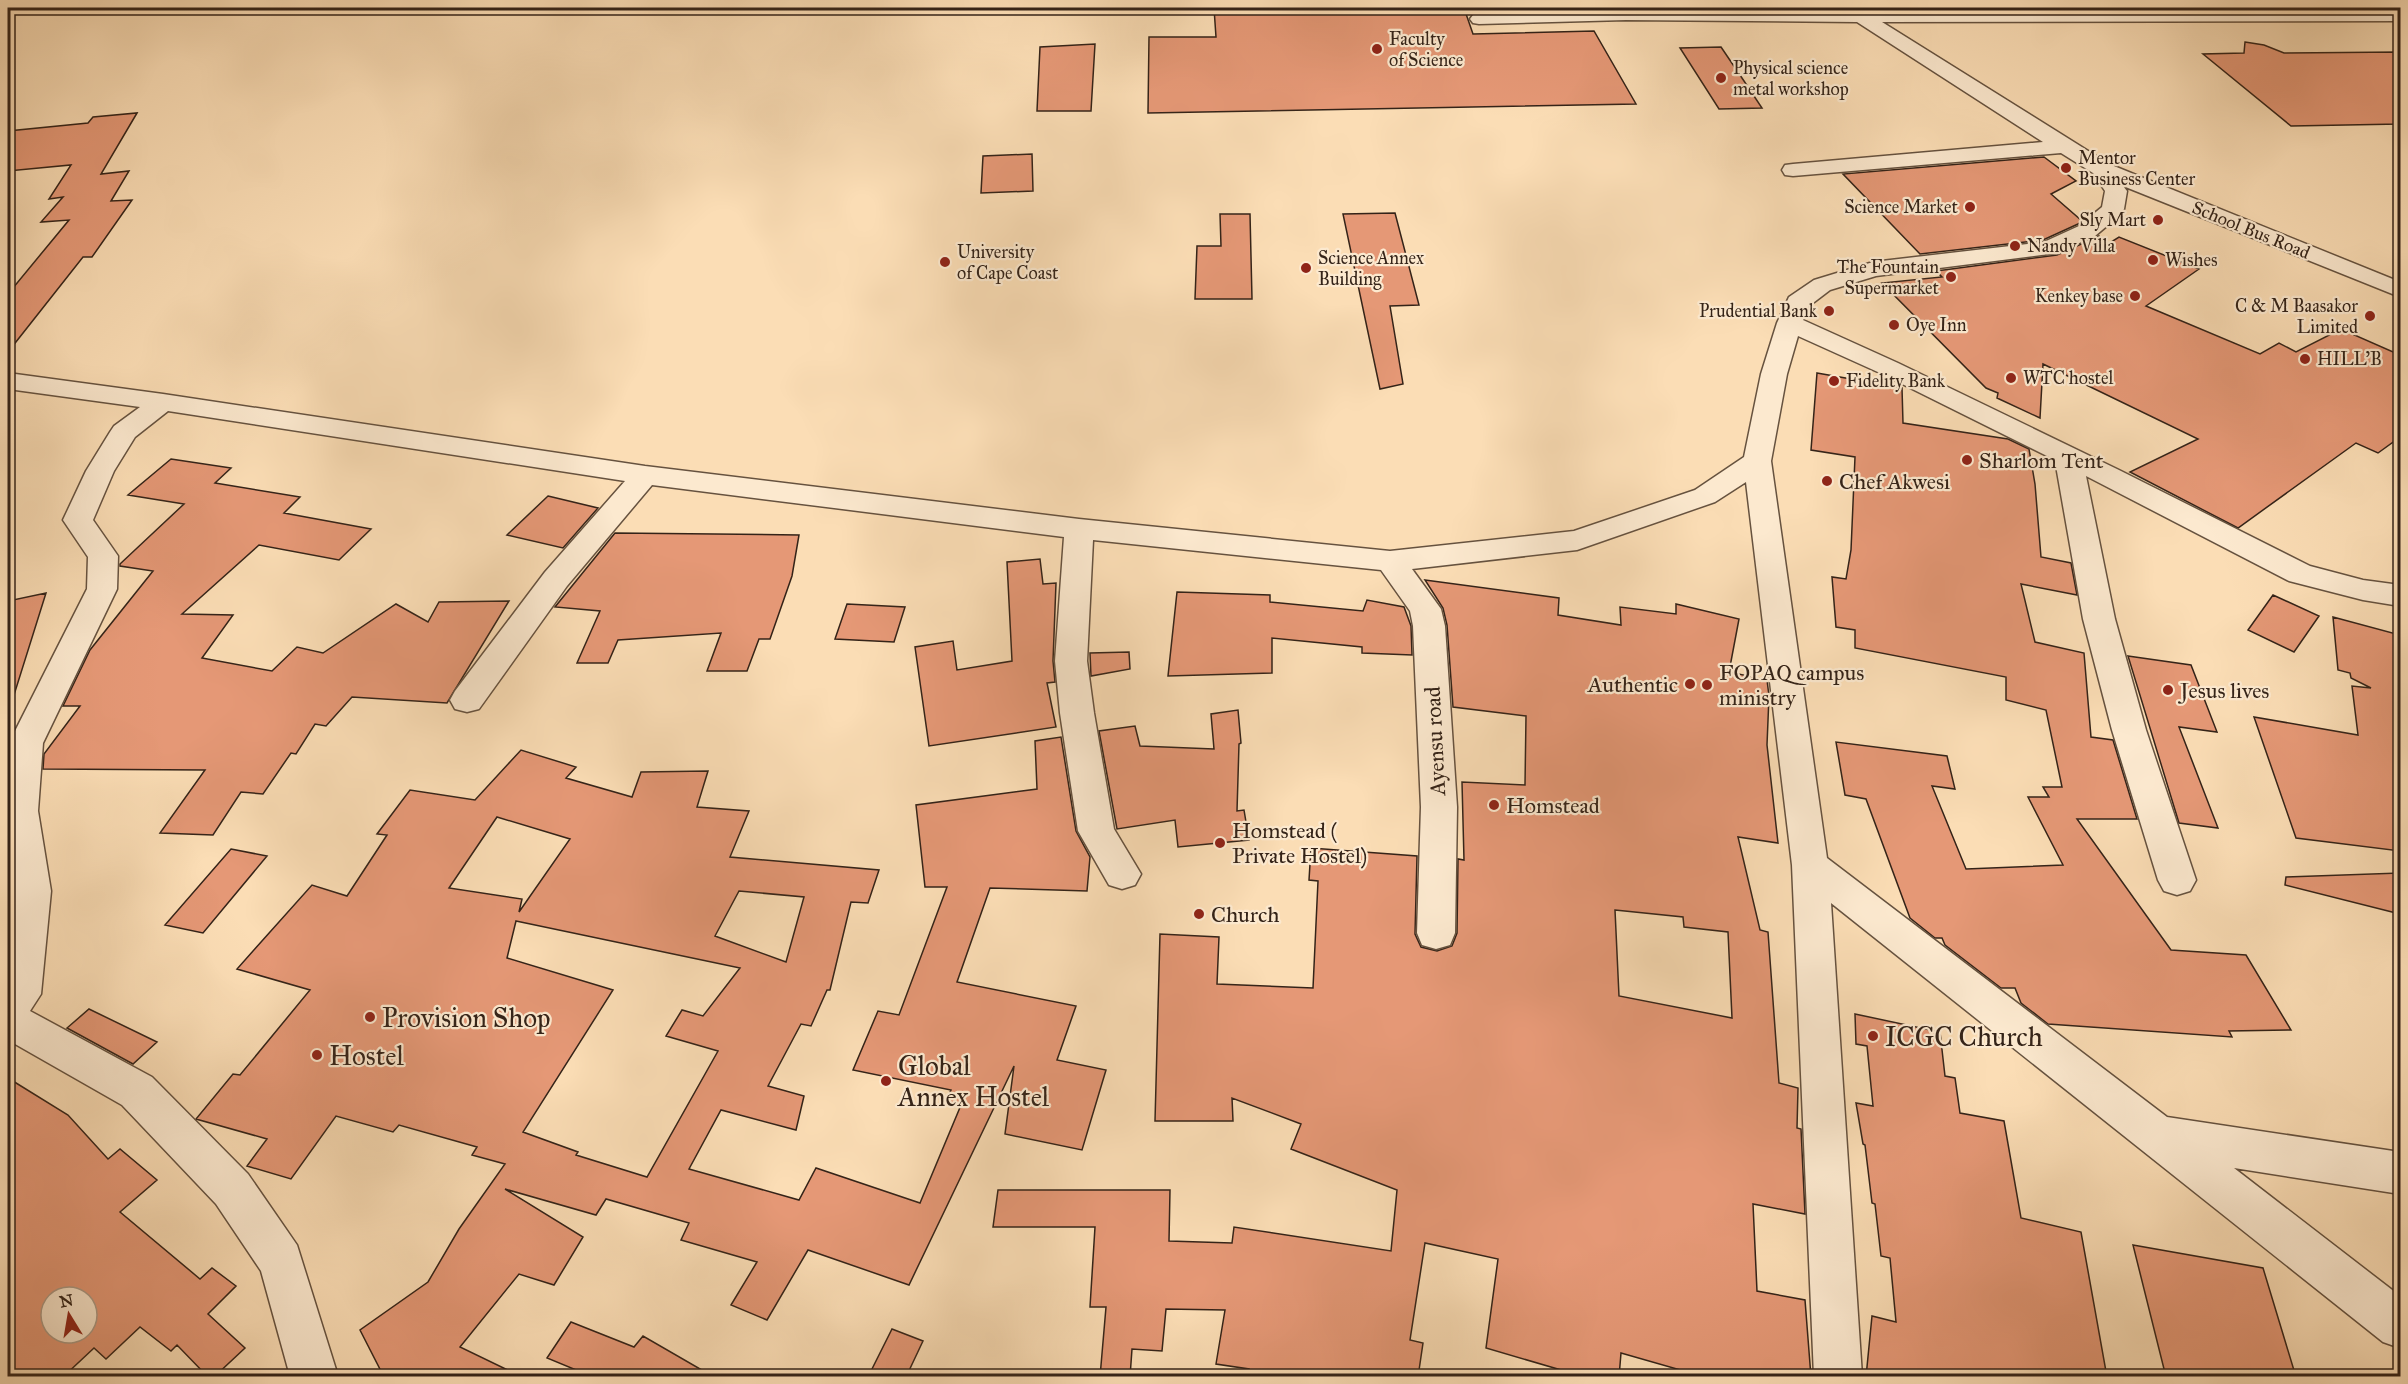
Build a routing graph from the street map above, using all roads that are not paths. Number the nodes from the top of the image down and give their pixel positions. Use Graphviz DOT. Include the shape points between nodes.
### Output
graph roads {
  1 [pos="1713,8"];
  2 [pos="1858,12"];
  3 [pos="1626,15"];
  4 [pos="2400,16"];
  5 [pos="1479,19"];
  6 [pos="2064,146"];
  7 [pos="2101,169"];
  8 [pos="1793,170"];
  9 [pos="2400,290"];
  10 [pos="1790,323"];
  11 [pos="8,381"];
  12 [pos="163,402"];
  13 [pos="2068,456"];
  14 [pos="1757,460"];
  15 [pos="645,475"];
  16 [pos="1079,529"];
  17 [pos="1390,561"];
  18 [pos="2400,595"];
  19 [pos="467,700"];
  20 [pos="1810,865"];
  21 [pos="1122,874"];
  22 [pos="2177,880"];
  23 [pos="1436,933"];
  24 [pos="8,1006"];
  25 [pos="8,1020"];
  26 [pos="2160,1137"];
  27 [pos="2400,1173"];
  28 [pos="2400,1325"];
  29 [pos="314,1377"];
  30 [pos="1838,1377"];
  1 -- 3 [label="street"];
  2 -- 3 [label="street"];
  2 -- 4 [label="street"];
  2 -- 6 [label="street, School Bus Road"];
  3 -- 5 [label="street"];
  6 -- 7 [label="street, School Bus Road"];
  6 -- 8 [label="street"];
  7 -- 9 [label="street, School Bus Road"];
  7 -- 10 [label="street" via="2116,191 2113,210 2087,231 2049,248 1873,269 1822,285 1798,302"];
  10 -- 13 [label="street"];
  10 -- 14 [label="street" via="1774,374"];
  11 -- 12 [label="street"];
  12 -- 15 [label="street"];
  12 -- 24 [label="street" via="124,432 100,471 78,520 104,556 102,589 26,743 20,811 32,891 21,994"];
  13 -- 18 [label="street" via="2300,574"];
  13 -- 22 [label="street" via="2099,620"];
  14 -- 17 [label="street" via="1705,496 1577,540"];
  14 -- 20 [label="street"];
  15 -- 16 [label="street"];
  15 -- 19 [label="street" via="556,579"];
  16 -- 17 [label="street"];
  16 -- 21 [label="street" via="1071,661 1076,703 1096,831"];
  17 -- 23 [label="street, Ayensu road" via="1425,609 1429,626 1439,807"];
  20 -- 26 [label="street"];
  20 -- 30 [label="street"];
  25 -- 29 [label="street" via="137,1091 232,1190 281,1261"];
  26 -- 27 [label="street"];
  26 -- 28 [label="street"];
}
